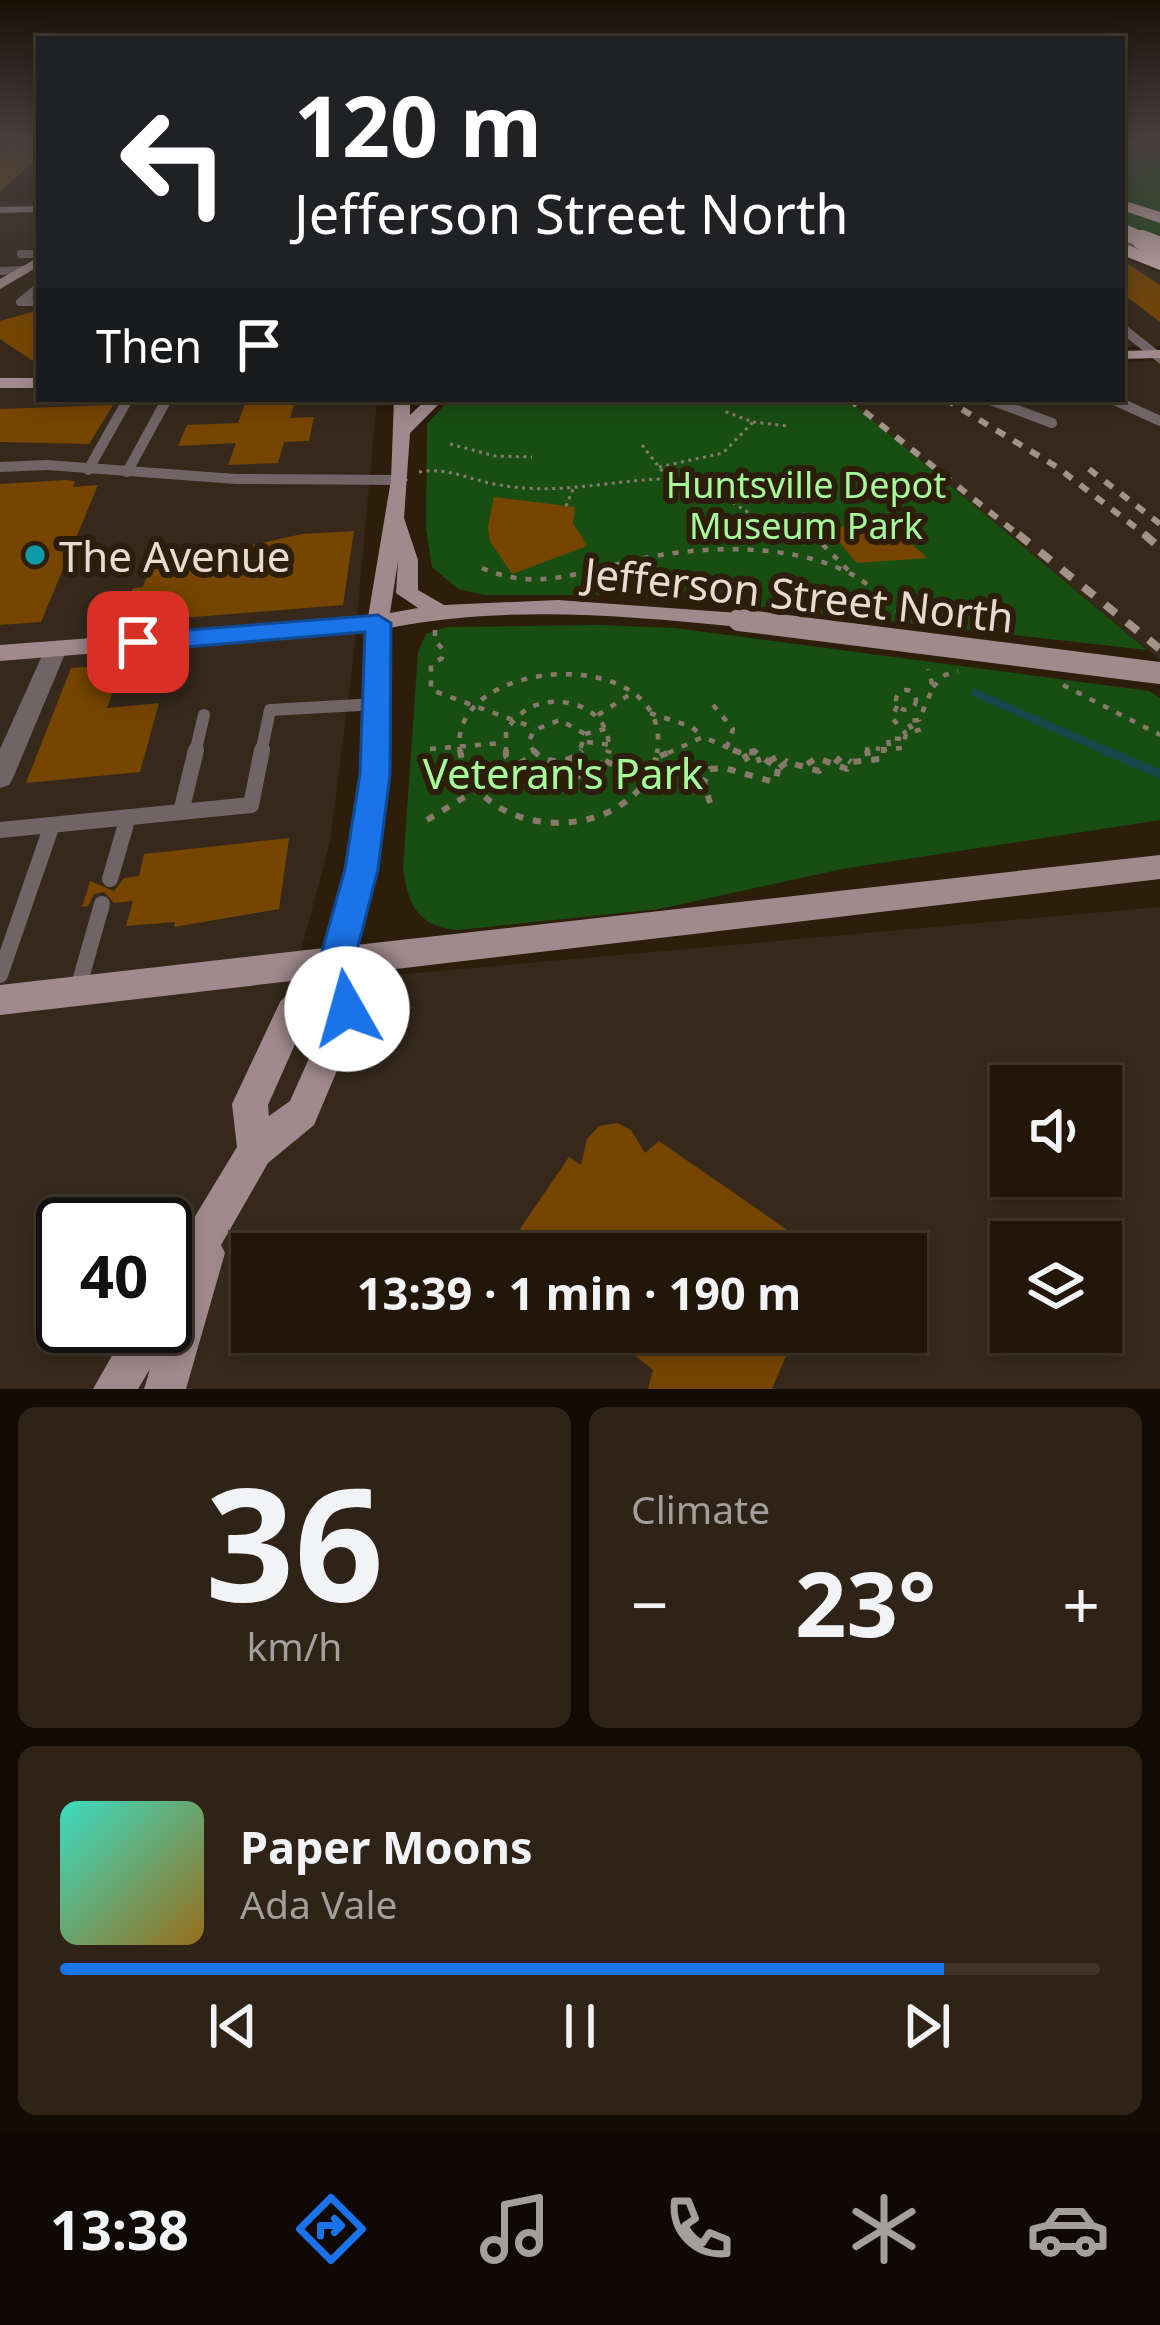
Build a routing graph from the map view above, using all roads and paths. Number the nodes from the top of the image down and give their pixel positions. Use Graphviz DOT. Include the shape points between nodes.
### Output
graph roads {
  1 [pos="1127,207"];
  2 [pos="36,209"];
  3 [pos="0,210"];
  4 [pos="1160,218"];
  5 [pos="1125,228"];
  6 [pos="1160,242"];
  7 [pos="1125,246"];
  8 [pos="1125,247"];
  9 [pos="36,259"];
  10 [pos="23,262"];
  11 [pos="1160,264"];
  12 [pos="0,271"];
  13 [pos="0,285"];
  14 [pos="36,289"];
  15 [pos="4,301"];
  16 [pos="20,302"];
  17 [pos="36,302"];
  18 [pos="1125,328"];
  19 [pos="1125,355"];
  20 [pos="1158,356"];
  21 [pos="0,383"];
  22 [pos="36,383"];
  23 [pos="126,402"];
  24 [pos="165,402"];
  25 [pos="402,402"];
  26 [pos="433,402"];
  27 [pos="996,402"];
  28 [pos="1119,402"];
  29 [pos="724,411"];
  30 [pos="1160,421"];
  31 [pos="753,422"];
  32 [pos="1052,423"];
  33 [pos="788,426"];
  34 [pos="403,431"];
  35 [pos="450,444"];
  36 [pos="642,445"];
  37 [pos="532,457"];
  38 [pos="0,467"];
  39 [pos="659,467"];
  40 [pos="88,470"];
  41 [pos="127,472"];
  42 [pos="424,472"];
  43 [pos="666,476"];
  44 [pos="400,480"];
  45 [pos="573,489"];
  46 [pos="566,506"];
  47 [pos="395,517"];
  48 [pos="482,568"];
  49 [pos="852,574"];
  50 [pos="895,612"];
  51 [pos="435,620"];
  52 [pos="378,623"];
  53 [pos="56,649"];
  54 [pos="0,653"];
  55 [pos="927,663"];
  56 [pos="963,670"];
  57 [pos="1160,673"];
  58 [pos="1046,681"];
  59 [pos="933,687"];
  60 [pos="632,693"];
  61 [pos="569,703"];
  62 [pos="377,704"];
  63 [pos="475,704"];
  64 [pos="713,705"];
  65 [pos="899,705"];
  66 [pos="650,713"];
  67 [pos="204,715"];
  68 [pos="598,716"];
  69 [pos="513,720"];
  70 [pos="564,720"];
  71 [pos="535,728"];
  72 [pos="608,728"];
  73 [pos="585,734"];
  74 [pos="906,734"];
  75 [pos="1160,735"];
  76 [pos="703,737"];
  77 [pos="586,742"];
  78 [pos="503,743"];
  79 [pos="611,745"];
  80 [pos="457,747"];
  81 [pos="727,747"];
  82 [pos="430,749"];
  83 [pos="535,754"];
  84 [pos="660,756"];
  85 [pos="568,760"];
  86 [pos="605,761"];
  87 [pos="770,761"];
  88 [pos="787,763"];
  89 [pos="514,767"];
  90 [pos="778,769"];
  91 [pos="0,778"];
  92 [pos="579,779"];
  93 [pos="650,780"];
  94 [pos="476,793"];
  95 [pos="710,802"];
  96 [pos="181,812"];
  97 [pos="128,818"];
  98 [pos="427,820"];
  99 [pos="52,825"];
  100 [pos="0,830"];
  101 [pos="1160,867"];
  102 [pos="110,879"];
  103 [pos="102,904"];
  104 [pos="336,962"];
  105 [pos="0,975"];
  106 [pos="76,994"];
  107 [pos="0,1000"];
  108 [pos="256,1150"];
  109 [pos="215,1219"];
  110 [pos="192,1258"];
  111 [pos="135,1353"];
  112 [pos="114,1387"];
  113 [pos="165,1389"];
  1 -- 4 [label="highway"];
  2 -- 3 [label="main road"];
  5 -- 6 [label="highway, bridge"];
  6 -- 7 [label="street"];
  8 -- 11 [label="highway"];
  9 -- 10 [label="main road"];
  10 -- 12 [label="lane"];
  10 -- 13 [label="main road"];
  14 -- 16 [label="lane"];
  15 -- 16 [label="lane"];
  16 -- 17 [label="lane"];
  18 -- 20 [label="street"];
  19 -- 20 [label="main road"];
  21 -- 22 [label="main road"];
  23 -- 40 [label="lane"];
  24 -- 41 [label="lane"];
  25 -- 34 [label="main road"];
  26 -- 34 [label="main road"];
  27 -- 32 [label="lane"];
  28 -- 30 [label="lane"];
  29 -- 31 [label="path"];
  31 -- 33 [label="path"];
  31 -- 39 [label="path" via="723,453"];
  34 -- 44 [label="main road"];
  35 -- 37 [label="path"];
  36 -- 39 [label="path"];
  38 -- 40 [label="street"];
  39 -- 43 [label="path"];
  40 -- 41 [label="street"];
  41 -- 44 [label="street"];
  42 -- 45 [label="path"];
  43 -- 45 [label="path"];
  43 -- 49 [label="path" via="701,482 774,529 810,533"];
  44 -- 47 [label="main road"];
  45 -- 46 [label="path"];
  47 -- 51 [label="main road" via="408,560 407,593"];
  47 -- 52 [label="main road"];
  48 -- 49 [label="path" via="531,584 718,550"];
  49 -- 50 [label="path"];
  51 -- 52 [label="main road, Jefferson Street North"];
  51 -- 57 [label="main road, Jefferson Street North, bridge" via="625,609"];
  51 -- 63 [label="path" via="443,649 431,665 431,690"];
  52 -- 53 [label="main road, Jefferson Street North"];
  52 -- 62 [label="main road"];
  53 -- 54 [label="main road, Jefferson Street North"];
  53 -- 91 [label="street"];
  55 -- 59 [label="path"];
  56 -- 59 [label="path"];
  58 -- 75 [label="path"];
  59 -- 74 [label="path" via="922,729"];
  60 -- 63 [label="path" via="608,680 551,671 522,676"];
  60 -- 66 [label="path"];
  60 -- 68 [label="path"];
  61 -- 68 [label="path"];
  61 -- 69 [label="path" via="545,703"];
  61 -- 70 [label="path"];
  62 -- 96 [label="lane" via="270,710 251,805"];
  62 -- 104 [label="main road" via="361,869"];
  63 -- 69 [label="path"];
  63 -- 80 [label="path"];
  64 -- 81 [label="path" via="733,730"];
  65 -- 74 [label="path" via="892,718"];
  66 -- 76 [label="path"];
  66 -- 84 [label="path"];
  67 -- 96 [label="lane"];
  68 -- 72 [label="path"];
  69 -- 71 [label="path"];
  69 -- 78 [label="path"];
  70 -- 71 [label="path"];
  70 -- 73 [label="path"];
  71 -- 83 [label="path"];
  72 -- 73 [label="path"];
  72 -- 79 [label="path"];
  73 -- 77 [label="path"];
  74 -- 88 [label="path" via="902,748 883,748 880,759 868,756 847,769 814,758"];
  76 -- 81 [label="path"];
  76 -- 84 [label="path"];
  77 -- 79 [label="path"];
  77 -- 85 [label="path"];
  78 -- 80 [label="path"];
  78 -- 89 [label="path"];
  79 -- 86 [label="path"];
  80 -- 82 [label="path"];
  80 -- 94 [label="path"];
  81 -- 87 [label="path" via="749,763"];
  83 -- 85 [label="path"];
  83 -- 89 [label="path"];
  84 -- 93 [label="path"];
  85 -- 92 [label="path"];
  86 -- 92 [label="path"];
  86 -- 93 [label="path"];
  87 -- 88 [label="path" via="779,756"];
  87 -- 90 [label="path"];
  88 -- 90 [label="path"];
  89 -- 92 [label="path" via="544,781"];
  89 -- 94 [label="path"];
  90 -- 95 [label="path" via="770,782 710,770"];
  93 -- 94 [label="path" via="601,816 567,823 516,816"];
  94 -- 98 [label="path"];
  96 -- 97 [label="lane"];
  97 -- 99 [label="lane"];
  97 -- 102 [label="lane"];
  99 -- 100 [label="lane"];
  99 -- 105 [label="lane"];
  101 -- 104 [label="main road"];
  103 -- 106 [label="lane"];
  104 -- 106 [label="main road"];
  104 -- 108 [label="main road" via="292,1013 250,1104"];
  104 -- 108 [label="main road" via="347,1009 302,1112"];
  106 -- 107 [label="main road"];
  108 -- 109 [label="main road"];
  109 -- 110 [label="main road"];
  109 -- 113 [label="main road"];
  111 -- 112 [label="main road"];
}
